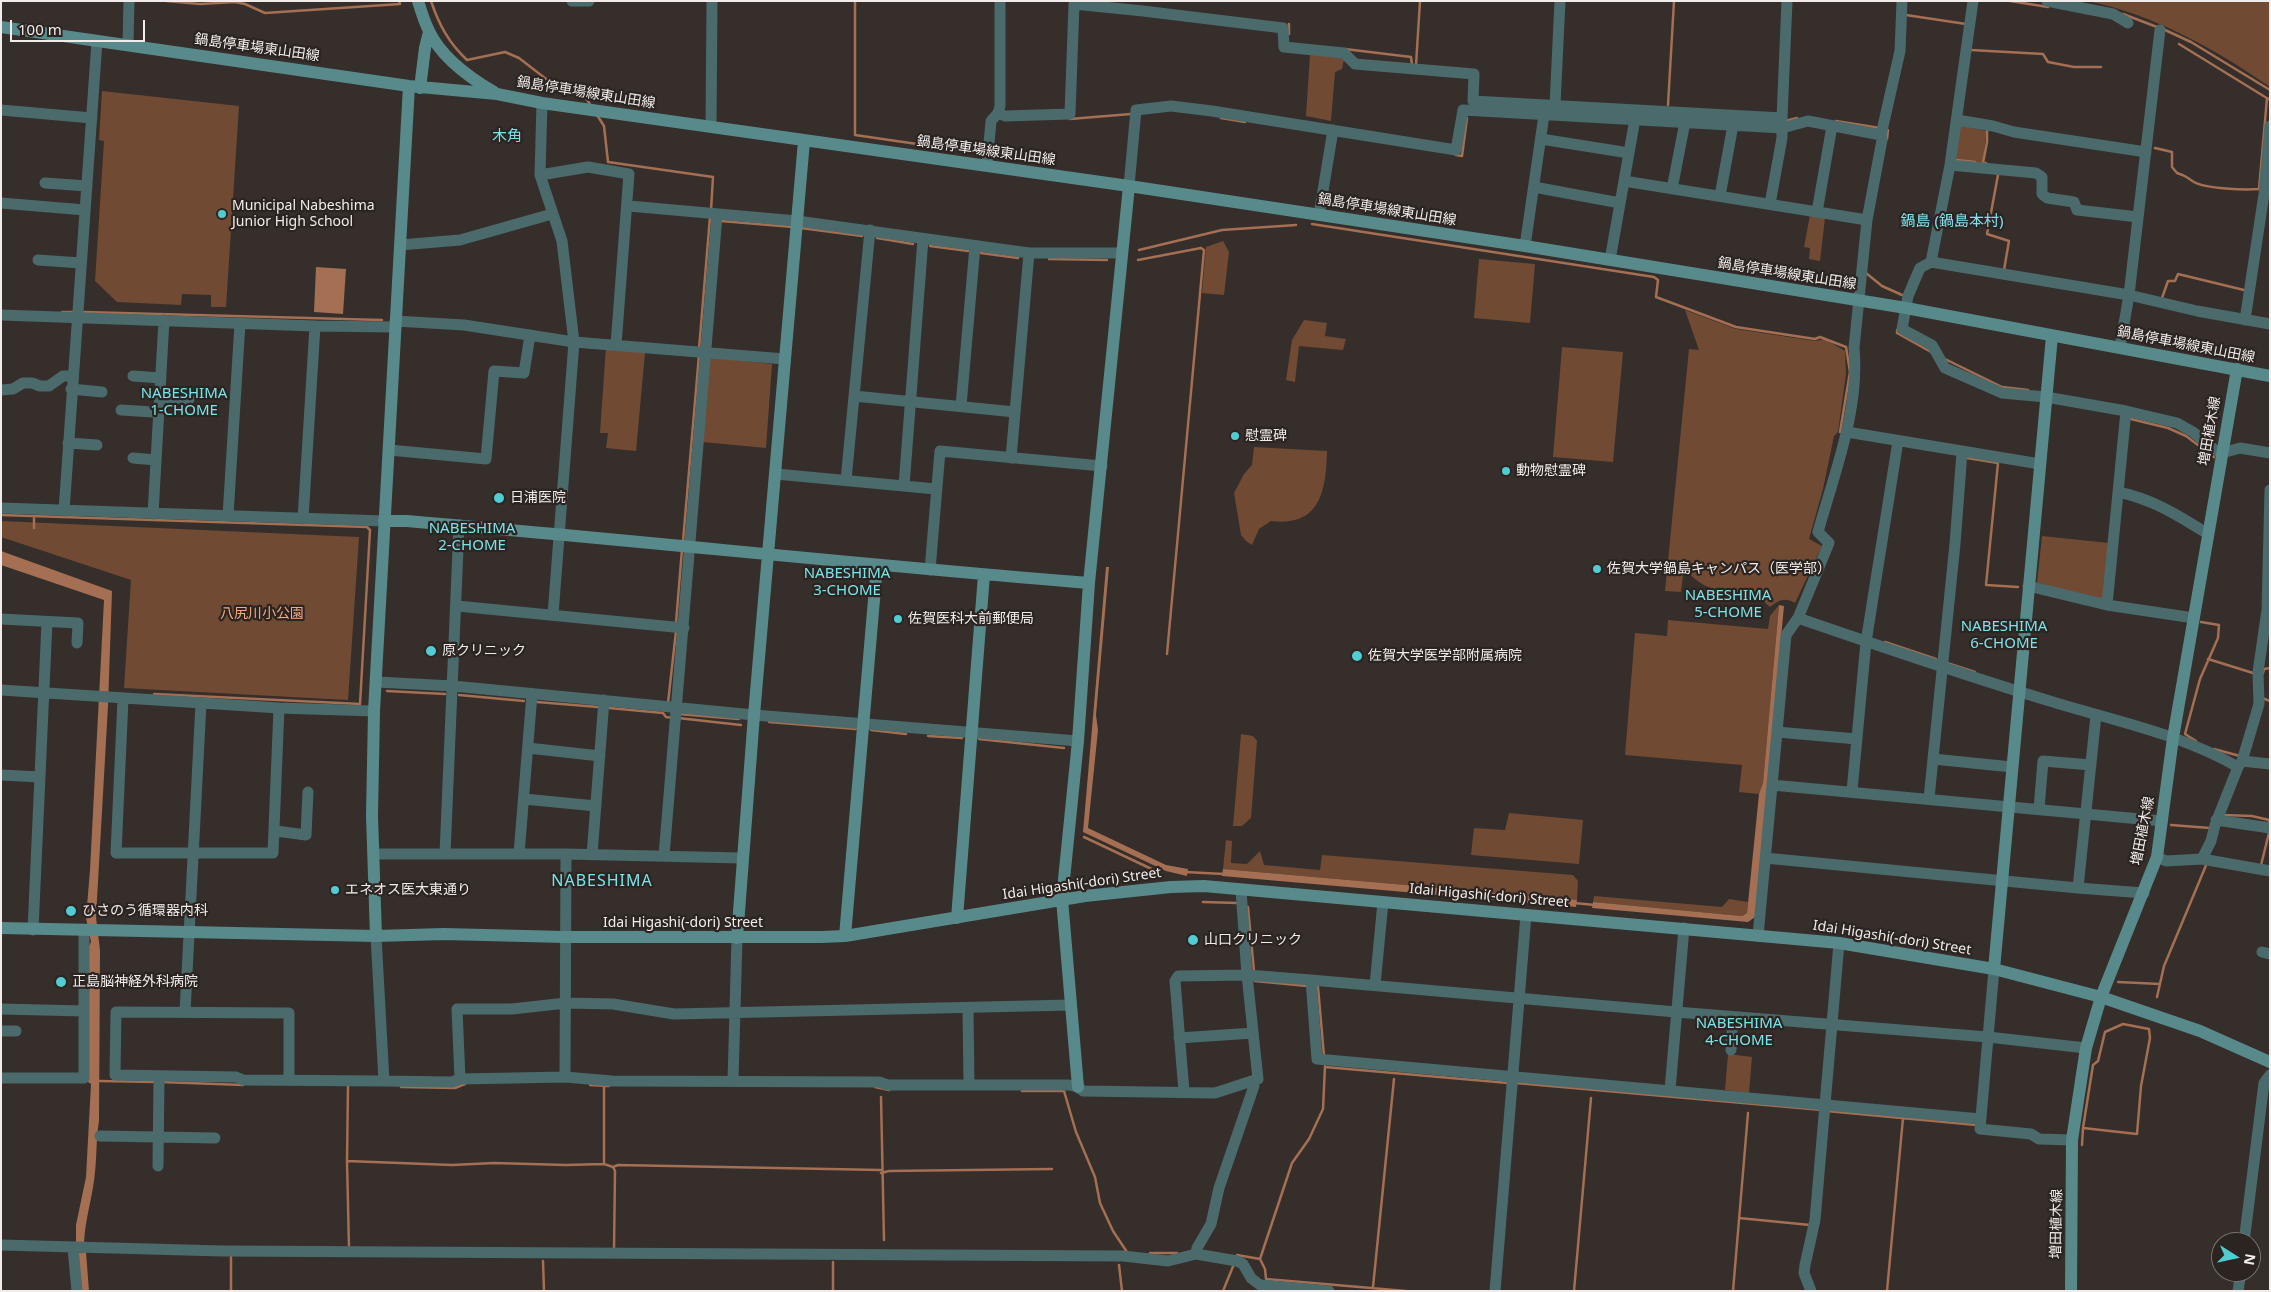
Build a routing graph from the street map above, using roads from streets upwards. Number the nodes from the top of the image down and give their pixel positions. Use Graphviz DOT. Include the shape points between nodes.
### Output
graph roads {
  1 [pos="418,1"];
  2 [pos="572,1"];
  3 [pos="589,1"];
  4 [pos="712,1"];
  5 [pos="1000,1"];
  6 [pos="1560,1"];
  7 [pos="1787,1"];
  8 [pos="1902,1"];
  9 [pos="1973,1"];
  10 [pos="2047,1"];
  11 [pos="129,2"];
  12 [pos="2128,23"];
  13 [pos="1,27"];
  14 [pos="2160,30"];
  15 [pos="429,32"];
  16 [pos="97,41"];
  17 [pos="128,44"];
  18 [pos="414,87"];
  19 [pos="497,94"];
  20 [pos="542,103"];
  21 [pos="1555,105"];
  22 [pos="1,110"];
  23 [pos="998,113"];
  24 [pos="1544,115"];
  25 [pos="92,118"];
  26 [pos="1634,119"];
  27 [pos="1957,120"];
  28 [pos="1685,122"];
  29 [pos="1733,125"];
  30 [pos="1832,126"];
  31 [pos="2270,126"];
  32 [pos="711,127"];
  33 [pos="1782,128"];
  34 [pos="1333,130"];
  35 [pos="1882,131"];
  36 [pos="1541,139"];
  37 [pos="804,141"];
  38 [pos="2146,152"];
  39 [pos="1629,153"];
  40 [pos="1950,164"];
  41 [pos="987,166"];
  42 [pos="540,175"];
  43 [pos="1624,181"];
  44 [pos="45,183"];
  45 [pos="87,186"];
  46 [pos="1129,186"];
  47 [pos="1534,187"];
  48 [pos="1672,189"];
  49 [pos="1720,196"];
  50 [pos="1,203"];
  51 [pos="1620,203"];
  52 [pos="1770,204"];
  53 [pos="628,206"];
  54 [pos="85,210"];
  55 [pos="1817,212"];
  56 [pos="552,214"];
  57 [pos="712,215"];
  58 [pos="1320,215"];
  59 [pos="2138,217"];
  60 [pos="1867,220"];
  61 [pos="797,221"];
  62 [pos="870,230"];
  63 [pos="923,239"];
  64 [pos="400,245"];
  65 [pos="975,246"];
  66 [pos="1525,246"];
  67 [pos="1029,252"];
  68 [pos="1121,253"];
  69 [pos="38,260"];
  70 [pos="1610,260"];
  71 [pos="1931,262"];
  72 [pos="81,263"];
  73 [pos="2131,297"];
  74 [pos="1860,300"];
  75 [pos="1906,308"];
  76 [pos="1,315"];
  77 [pos="78,317"];
  78 [pos="164,320"];
  79 [pos="2244,320"];
  80 [pos="240,323"];
  81 [pos="395,324"];
  82 [pos="2270,324"];
  83 [pos="315,326"];
  84 [pos="530,335"];
  85 [pos="2052,336"];
  86 [pos="574,342"];
  87 [pos="616,345"];
  88 [pos="2120,347"];
  89 [pos="701,352"];
  90 [pos="785,360"];
  91 [pos="2237,369"];
  92 [pos="72,376"];
  93 [pos="133,376"];
  94 [pos="2270,376"];
  95 [pos="161,378"];
  96 [pos="1,390"];
  97 [pos="71,390"];
  98 [pos="102,392"];
  99 [pos="854,396"];
  100 [pos="160,397"];
  101 [pos="2046,397"];
  102 [pos="189,399"];
  103 [pos="910,402"];
  104 [pos="961,406"];
  105 [pos="121,410"];
  106 [pos="159,410"];
  107 [pos="2126,411"];
  108 [pos="1014,412"];
  109 [pos="1847,432"];
  110 [pos="1898,440"];
  111 [pos="68,443"];
  112 [pos="97,445"];
  113 [pos="389,450"];
  114 [pos="1962,452"];
  115 [pos="2222,453"];
  116 [pos="2270,453"];
  117 [pos="132,458"];
  118 [pos="1011,458"];
  119 [pos="156,460"];
  120 [pos="2040,464"];
  121 [pos="1102,466"];
  122 [pos="776,474"];
  123 [pos="846,480"];
  124 [pos="904,486"];
  125 [pos="936,489"];
  126 [pos="2270,490"];
  127 [pos="2118,492"];
  128 [pos="1,508"];
  129 [pos="64,511"];
  130 [pos="153,514"];
  131 [pos="228,516"];
  132 [pos="303,519"];
  133 [pos="384,521"];
  134 [pos="459,526"];
  135 [pos="559,534"];
  136 [pos="2208,534"];
  137 [pos="685,545"];
  138 [pos="768,553"];
  139 [pos="877,565"];
  140 [pos="930,570"];
  141 [pos="984,575"];
  142 [pos="1089,583"];
  143 [pos="2028,586"];
  144 [pos="2107,605"];
  145 [pos="457,606"];
  146 [pos="2268,610"];
  147 [pos="553,615"];
  148 [pos="1798,618"];
  149 [pos="2194,618"];
  150 [pos="1,619"];
  151 [pos="47,622"];
  152 [pos="678,627"];
  153 [pos="1866,642"];
  154 [pos="77,643"];
  155 [pos="1942,666"];
  156 [pos="377,682"];
  157 [pos="453,686"];
  158 [pos="1,690"];
  159 [pos="2019,692"];
  160 [pos="44,694"];
  161 [pos="532,694"];
  162 [pos="117,698"];
  163 [pos="604,700"];
  164 [pos="201,703"];
  165 [pos="2264,704"];
  166 [pos="279,708"];
  167 [pos="673,710"];
  168 [pos="374,711"];
  169 [pos="754,715"];
  170 [pos="2096,715"];
  171 [pos="864,723"];
  172 [pos="972,732"];
  173 [pos="1777,732"];
  174 [pos="1857,738"];
  175 [pos="2173,738"];
  176 [pos="1078,741"];
  177 [pos="528,748"];
  178 [pos="600,756"];
  179 [pos="1933,759"];
  180 [pos="2242,760"];
  181 [pos="2270,764"];
  182 [pos="2091,765"];
  183 [pos="2012,767"];
  184 [pos="1,775"];
  185 [pos="40,777"];
  186 [pos="1772,785"];
  187 [pos="1852,791"];
  188 [pos="308,792"];
  189 [pos="1929,798"];
  190 [pos="524,799"];
  191 [pos="596,806"];
  192 [pos="2008,806"];
  193 [pos="2039,809"];
  194 [pos="2086,814"];
  195 [pos="2216,820"];
  196 [pos="2162,821"];
  197 [pos="2270,828"];
  198 [pos="276,831"];
  199 [pos="194,853"];
  200 [pos="373,854"];
  201 [pos="446,854"];
  202 [pos="519,854"];
  203 [pos="566,854"];
  204 [pos="592,855"];
  205 [pos="664,856"];
  206 [pos="2157,857"];
  207 [pos="742,858"];
  208 [pos="1765,858"];
  209 [pos="2206,860"];
  210 [pos="2270,871"];
  211 [pos="2001,880"];
  212 [pos="2078,888"];
  213 [pos="2144,893"];
  214 [pos="1242,898"];
  215 [pos="1062,899"];
  216 [pos="1383,902"];
  217 [pos="1526,915"];
  218 [pos="957,918"];
  219 [pos="1,928"];
  220 [pos="1684,928"];
  221 [pos="33,930"];
  222 [pos="85,931"];
  223 [pos="189,933"];
  224 [pos="376,936"];
  225 [pos="845,936"];
  226 [pos="1758,936"];
  227 [pos="565,937"];
  228 [pos="736,938"];
  229 [pos="1839,943"];
  230 [pos="1994,969"];
  231 [pos="1252,975"];
  232 [pos="1311,984"];
  233 [pos="1375,985"];
  234 [pos="1519,998"];
  235 [pos="2101,998"];
  236 [pos="566,1003"];
  237 [pos="1071,1005"];
  238 [pos="968,1008"];
  239 [pos="1,1009"];
  240 [pos="84,1011"];
  241 [pos="185,1012"];
  242 [pos="734,1012"];
  243 [pos="1676,1012"];
  244 [pos="1733,1017"];
  245 [pos="1831,1024"];
  246 [pos="1,1031"];
  247 [pos="16,1031"];
  248 [pos="1253,1033"];
  249 [pos="1988,1037"];
  250 [pos="1179,1038"];
  251 [pos="2086,1048"];
  252 [pos="1730,1050"];
  253 [pos="2270,1062"];
  254 [pos="2270,1075"];
  255 [pos="565,1077"];
  256 [pos="1,1078"];
  257 [pos="460,1079"];
  258 [pos="159,1080"];
  259 [pos="289,1080"];
  260 [pos="384,1081"];
  261 [pos="732,1081"];
  262 [pos="1254,1081"];
  263 [pos="1511,1081"];
  264 [pos="969,1085"];
  265 [pos="1078,1087"];
  266 [pos="1670,1090"];
  267 [pos="1184,1092"];
  268 [pos="1824,1109"];
  269 [pos="1981,1123"];
  270 [pos="100,1136"];
  271 [pos="158,1137"];
  272 [pos="215,1138"];
  273 [pos="2072,1140"];
  274 [pos="158,1166"];
  275 [pos="2245,1232"];
  276 [pos="1,1245"];
  277 [pos="78,1248"];
  278 [pos="1196,1251"];
  279 [pos="1258,1288"];
  280 [pos="77,1291"];
  281 [pos="1329,1291"];
  282 [pos="1495,1291"];
  283 [pos="1811,1291"];
  284 [pos="2071,1291"];
  1 -- 15 [label="street, 鍋島停車場線東山田線"];
  2 -- 3 [label="street"];
  4 -- 32 [label="street"];
  5 -- 23 [label="street"];
  6 -- 21 [label="street"];
  7 -- 21 [label="street" via="1782,118"];
  8 -- 35 [label="street" via="1900,51"];
  9 -- 27 [label="street"];
  10 -- 12 [label="street" via="2113,14"];
  11 -- 17 [label="street"];
  13 -- 16 [label="street, 鍋島停車場東山田線"];
  14 -- 38 [label="street"];
  15 -- 18 [label="street"];
  15 -- 19 [label="street, 鍋島停車場線東山田線" via="445,54 473,80"];
  16 -- 17 [label="street, 鍋島停車場東山田線"];
  16 -- 25 [label="street"];
  17 -- 18 [label="street, 鍋島停車場東山田線"];
  18 -- 19 [label="street, 鍋島停車場線東山田線"];
  18 -- 64 [label="street"];
  19 -- 20 [label="street, 鍋島停車場線東山田線"];
  20 -- 32 [label="street, 鍋島停車場線東山田線"];
  20 -- 42 [label="street"];
  21 -- 23 [label="street" via="1473,100 1474,74 1355,64 1344,53 1284,47 1283,28 1074,4 1070,114 1005,116"];
  22 -- 25 [label="street"];
  23 -- 41 [label="street" via="991,121"];
  24 -- 26 [label="street"];
  24 -- 34 [label="street" via="1463,110 1456,150"];
  24 -- 36 [label="street"];
  25 -- 45 [label="street"];
  26 -- 28 [label="street"];
  26 -- 39 [label="street"];
  27 -- 38 [label="street"];
  27 -- 40 [label="street"];
  28 -- 29 [label="street"];
  28 -- 48 [label="street"];
  29 -- 33 [label="street"];
  29 -- 49 [label="street"];
  30 -- 33 [label="street" via="1808,121"];
  30 -- 35 [label="street"];
  30 -- 55 [label="street"];
  31 -- 79 [label="street" via="2264,194"];
  32 -- 37 [label="street, 鍋島停車場線東山田線"];
  33 -- 52 [label="street"];
  34 -- 46 [label="street" via="1171,106 1136,110"];
  34 -- 58 [label="street"];
  35 -- 60 [label="street"];
  36 -- 39 [label="street"];
  36 -- 47 [label="street"];
  37 -- 41 [label="street, 鍋島停車場線東山田線"];
  37 -- 61 [label="street"];
  38 -- 59 [label="street"];
  39 -- 43 [label="street"];
  40 -- 59 [label="street" via="2036,173 2042,177 2042,194 2047,198 2074,202 2077,210"];
  40 -- 71 [label="street"];
  41 -- 46 [label="street, 鍋島停車場線東山田線"];
  42 -- 53 [label="street" via="588,167 629,174"];
  42 -- 56 [label="street"];
  43 -- 48 [label="street"];
  43 -- 51 [label="street"];
  44 -- 45 [label="street"];
  45 -- 54 [label="street"];
  46 -- 58 [label="street, 鍋島停車場線東山田線"];
  46 -- 68 [label="street"];
  47 -- 51 [label="street"];
  47 -- 66 [label="street"];
  48 -- 49 [label="street"];
  49 -- 52 [label="street"];
  50 -- 54 [label="street"];
  51 -- 70 [label="street"];
  52 -- 55 [label="street"];
  53 -- 57 [label="street"];
  53 -- 87 [label="street"];
  54 -- 72 [label="street"];
  55 -- 60 [label="street"];
  56 -- 64 [label="street" via="460,240"];
  56 -- 86 [label="street" via="562,241"];
  57 -- 61 [label="street"];
  57 -- 89 [label="street"];
  58 -- 66 [label="street, 鍋島停車場線東山田線"];
  59 -- 73 [label="street"];
  60 -- 74 [label="street"];
  61 -- 62 [label="street"];
  61 -- 90 [label="street"];
  62 -- 63 [label="street"];
  62 -- 99 [label="street"];
  63 -- 65 [label="street"];
  63 -- 103 [label="street"];
  64 -- 81 [label="street"];
  65 -- 67 [label="street"];
  65 -- 104 [label="street"];
  66 -- 70 [label="street, 鍋島停車場線東山田線"];
  67 -- 68 [label="street"];
  67 -- 108 [label="street"];
  68 -- 121 [label="street"];
  69 -- 72 [label="street"];
  70 -- 74 [label="street, 鍋島停車場線東山田線"];
  71 -- 73 [label="street"];
  71 -- 75 [label="street" via="1920,268"];
  72 -- 77 [label="street"];
  73 -- 79 [label="street"];
  73 -- 88 [label="street"];
  74 -- 75 [label="street, 鍋島停車場線東山田線"];
  74 -- 109 [label="street" via="1854,348 1856,369"];
  75 -- 85 [label="street, 鍋島停車場線東山田線"];
  75 -- 101 [label="street" via="1902,329 1932,345 1945,368 2002,393"];
  76 -- 77 [label="street"];
  77 -- 78 [label="street"];
  77 -- 92 [label="street"];
  78 -- 80 [label="street"];
  78 -- 95 [label="street"];
  79 -- 82 [label="street"];
  80 -- 83 [label="street"];
  80 -- 131 [label="street"];
  81 -- 83 [label="street"];
  81 -- 84 [label="street" via="464,325"];
  81 -- 113 [label="street"];
  83 -- 132 [label="street"];
  84 -- 86 [label="street"];
  84 -- 113 [label="street" via="524,373 494,372 486,459"];
  85 -- 88 [label="street, 鍋島停車場線東山田線"];
  85 -- 101 [label="street"];
  86 -- 87 [label="street"];
  86 -- 135 [label="street"];
  87 -- 89 [label="street"];
  88 -- 91 [label="street, 鍋島停車場線東山田線"];
  89 -- 90 [label="street"];
  89 -- 137 [label="street"];
  90 -- 122 [label="street"];
  91 -- 94 [label="street, 鍋島停車場線東山田線"];
  91 -- 115 [label="street, 増田植木線"];
  92 -- 96 [label="street" via="63,376 49,386 23,383"];
  92 -- 97 [label="street"];
  93 -- 95 [label="street"];
  95 -- 100 [label="street"];
  97 -- 98 [label="street"];
  97 -- 111 [label="street"];
  99 -- 103 [label="street"];
  99 -- 123 [label="street"];
  100 -- 102 [label="street"];
  100 -- 106 [label="street"];
  101 -- 107 [label="street"];
  101 -- 120 [label="street"];
  103 -- 104 [label="street"];
  103 -- 124 [label="street"];
  104 -- 108 [label="street"];
  105 -- 106 [label="street"];
  106 -- 119 [label="street"];
  107 -- 115 [label="street" via="2177,423"];
  107 -- 127 [label="street"];
  108 -- 118 [label="street"];
  109 -- 110 [label="street"];
  109 -- 148 [label="street" via="1818,532 1829,542"];
  110 -- 114 [label="street"];
  110 -- 153 [label="street"];
  111 -- 112 [label="street"];
  111 -- 129 [label="street"];
  113 -- 133 [label="street"];
  114 -- 120 [label="street"];
  114 -- 155 [label="street"];
  115 -- 116 [label="street" via="2240,448"];
  115 -- 136 [label="street, 増田植木線"];
  117 -- 119 [label="street"];
  118 -- 121 [label="street"];
  118 -- 125 [label="street" via="940,451"];
  119 -- 130 [label="street"];
  120 -- 143 [label="street"];
  121 -- 142 [label="street"];
  122 -- 123 [label="street"];
  122 -- 138 [label="street"];
  123 -- 124 [label="street"];
  124 -- 125 [label="street"];
  125 -- 140 [label="street"];
  126 -- 146 [label="street"];
  127 -- 136 [label="street" via="2140,496 2165,507"];
  127 -- 144 [label="street"];
  128 -- 129 [label="street"];
  129 -- 130 [label="street"];
  130 -- 131 [label="street"];
  131 -- 132 [label="street"];
  132 -- 133 [label="street"];
  133 -- 134 [label="street"];
  133 -- 156 [label="street"];
  134 -- 135 [label="street"];
  134 -- 145 [label="street"];
  135 -- 137 [label="street"];
  135 -- 147 [label="street"];
  136 -- 149 [label="street, 増田植木線"];
  137 -- 138 [label="street"];
  137 -- 152 [label="street"];
  138 -- 139 [label="street"];
  138 -- 169 [label="street"];
  139 -- 140 [label="street"];
  139 -- 171 [label="street"];
  140 -- 141 [label="street"];
  141 -- 142 [label="street"];
  141 -- 172 [label="street"];
  142 -- 176 [label="street"];
  143 -- 144 [label="street"];
  143 -- 159 [label="street"];
  144 -- 149 [label="street"];
  145 -- 147 [label="street"];
  145 -- 157 [label="street"];
  146 -- 165 [label="street" via="2258,672"];
  147 -- 152 [label="street"];
  148 -- 153 [label="street"];
  148 -- 173 [label="street" via="1786,635"];
  149 -- 175 [label="street, 増田植木線"];
  150 -- 151 [label="street"];
  151 -- 154 [label="street" via="78,623"];
  151 -- 160 [label="street"];
  152 -- 167 [label="street"];
  153 -- 155 [label="street"];
  153 -- 174 [label="street"];
  155 -- 159 [label="street"];
  155 -- 179 [label="street"];
  156 -- 157 [label="street"];
  156 -- 168 [label="street"];
  157 -- 161 [label="street"];
  157 -- 201 [label="street"];
  158 -- 160 [label="street"];
  159 -- 170 [label="street"];
  159 -- 183 [label="street"];
  160 -- 162 [label="street"];
  160 -- 185 [label="street"];
  161 -- 163 [label="street"];
  161 -- 177 [label="street"];
  162 -- 164 [label="street"];
  162 -- 199 [label="street" via="116,853"];
  163 -- 167 [label="street"];
  163 -- 178 [label="street"];
  164 -- 166 [label="street"];
  164 -- 199 [label="street"];
  165 -- 180 [label="street"];
  166 -- 168 [label="street"];
  166 -- 198 [label="street"];
  167 -- 169 [label="street"];
  167 -- 205 [label="street"];
  168 -- 200 [label="street"];
  169 -- 171 [label="street"];
  169 -- 207 [label="street"];
  170 -- 175 [label="street"];
  170 -- 182 [label="street"];
  171 -- 172 [label="street"];
  171 -- 225 [label="street"];
  172 -- 176 [label="street"];
  172 -- 218 [label="street"];
  173 -- 174 [label="street"];
  173 -- 186 [label="street"];
  174 -- 187 [label="street"];
  175 -- 180 [label="street"];
  175 -- 196 [label="street, 増田植木線"];
  176 -- 215 [label="street"];
  177 -- 178 [label="street"];
  177 -- 190 [label="street"];
  178 -- 191 [label="street"];
  179 -- 183 [label="street"];
  179 -- 189 [label="street"];
  180 -- 181 [label="street"];
  180 -- 195 [label="street"];
  182 -- 193 [label="street" via="2044,761"];
  182 -- 194 [label="street"];
  183 -- 192 [label="street"];
  184 -- 185 [label="street"];
  185 -- 221 [label="street"];
  186 -- 187 [label="street"];
  186 -- 208 [label="street"];
  187 -- 189 [label="street"];
  188 -- 198 [label="street" via="306,834"];
  189 -- 192 [label="street"];
  190 -- 191 [label="street"];
  190 -- 202 [label="street"];
  191 -- 204 [label="street"];
  192 -- 193 [label="street"];
  192 -- 211 [label="street"];
  193 -- 194 [label="street"];
  194 -- 196 [label="street"];
  194 -- 212 [label="street"];
  195 -- 197 [label="street"];
  195 -- 209 [label="street"];
  196 -- 206 [label="street, 増田植木線"];
  198 -- 199 [label="street" via="274,853"];
  199 -- 223 [label="street"];
  200 -- 201 [label="street"];
  200 -- 224 [label="street"];
  201 -- 202 [label="street"];
  202 -- 203 [label="street"];
  203 -- 204 [label="street"];
  203 -- 227 [label="street"];
  204 -- 205 [label="street"];
  205 -- 207 [label="street"];
  206 -- 209 [label="street" via="2166,861"];
  206 -- 213 [label="street, 増田植木線"];
  207 -- 228 [label="street"];
  208 -- 211 [label="street"];
  208 -- 226 [label="street"];
  209 -- 210 [label="street"];
  211 -- 212 [label="street"];
  211 -- 230 [label="street"];
  212 -- 213 [label="street"];
  213 -- 235 [label="street, 増田植木線"];
  214 -- 215 [label="street, Idai Higashi(-dori) Street" via="1204,886"];
  214 -- 216 [label="street, Idai Higashi(-dori) Street"];
  214 -- 231 [label="street"];
  215 -- 218 [label="street, Idai Higashi(-dori) Street"];
  215 -- 237 [label="street"];
  216 -- 217 [label="street, Idai Higashi(-dori) Street"];
  216 -- 233 [label="street"];
  217 -- 220 [label="street, Idai Higashi(-dori) Street"];
  217 -- 234 [label="street"];
  218 -- 225 [label="street, Idai Higashi(-dori) Street"];
  219 -- 221 [label="street, Idai Higashi(-dori) Street"];
  220 -- 226 [label="street, Idai Higashi(-dori) Street"];
  220 -- 243 [label="street"];
  221 -- 222 [label="street, Idai Higashi(-dori) Street"];
  222 -- 223 [label="street, Idai Higashi(-dori) Street"];
  222 -- 240 [label="street"];
  223 -- 224 [label="street, Idai Higashi(-dori) Street"];
  223 -- 241 [label="street"];
  224 -- 227 [label="street, Idai Higashi(-dori) Street"];
  224 -- 260 [label="street"];
  225 -- 228 [label="street, Idai Higashi(-dori) Street"];
  226 -- 229 [label="street, Idai Higashi(-dori) Street"];
  227 -- 228 [label="street, Idai Higashi(-dori) Street"];
  227 -- 236 [label="street"];
  228 -- 242 [label="street"];
  229 -- 230 [label="street, Idai Higashi(-dori) Street"];
  229 -- 245 [label="street"];
  230 -- 235 [label="street, Idai Higashi(-dori) Street"];
  230 -- 249 [label="street"];
  231 -- 232 [label="street"];
  231 -- 248 [label="street"];
  231 -- 250 [label="street" via="1178,976 1175,981"];
  232 -- 233 [label="street"];
  232 -- 263 [label="street" via="1317,1059"];
  233 -- 234 [label="street"];
  234 -- 243 [label="street"];
  234 -- 263 [label="street"];
  235 -- 251 [label="street, 増田植木線"];
  235 -- 253 [label="street, Idai Higashi(-dori) Street" via="2200,1031"];
  236 -- 242 [label="street" via="613,1004 674,1014"];
  236 -- 255 [label="street"];
  236 -- 257 [label="street" via="512,1009 457,1009"];
  237 -- 238 [label="street"];
  237 -- 265 [label="street"];
  238 -- 242 [label="street"];
  238 -- 264 [label="street"];
  239 -- 240 [label="street"];
  240 -- 256 [label="street" via="84,1078"];
  241 -- 258 [label="street" via="116,1012 115,1075"];
  241 -- 259 [label="street" via="290,1013"];
  242 -- 261 [label="street"];
  243 -- 244 [label="street"];
  243 -- 266 [label="street"];
  244 -- 245 [label="street"];
  244 -- 252 [label="street"];
  245 -- 249 [label="street"];
  245 -- 268 [label="street"];
  246 -- 247 [label="street"];
  248 -- 250 [label="street"];
  248 -- 262 [label="street" via="1258,1079"];
  249 -- 251 [label="street"];
  249 -- 269 [label="street"];
  250 -- 267 [label="street"];
  251 -- 273 [label="street, 増田植木線"];
  254 -- 275 [label="street" via="2264,1082"];
  255 -- 257 [label="street"];
  255 -- 261 [label="street" via="612,1081"];
  257 -- 260 [label="street" via="452,1082"];
  258 -- 259 [label="street" via="236,1077 243,1080"];
  258 -- 271 [label="street"];
  259 -- 260 [label="street"];
  261 -- 264 [label="street"];
  262 -- 267 [label="street" via="1215,1093"];
  262 -- 278 [label="street" via="1219,1188 1211,1224"];
  263 -- 266 [label="street"];
  263 -- 282 [label="street"];
  264 -- 265 [label="street"];
  265 -- 267 [label="street" via="1082,1091"];
  266 -- 268 [label="street"];
  268 -- 269 [label="street"];
  268 -- 283 [label="street" via="1815,1220 1804,1273"];
  269 -- 273 [label="street" via="2035,1136"];
  270 -- 271 [label="street"];
  271 -- 272 [label="street"];
  271 -- 274 [label="street"];
  273 -- 284 [label="street, 増田植木線"];
  276 -- 277 [label="street"];
  277 -- 278 [label="street" via="1123,1256 1168,1261"];
  277 -- 280 [label="street"];
  278 -- 279 [label="street" via="1243,1264"];
  279 -- 281 [label="street"];
}
